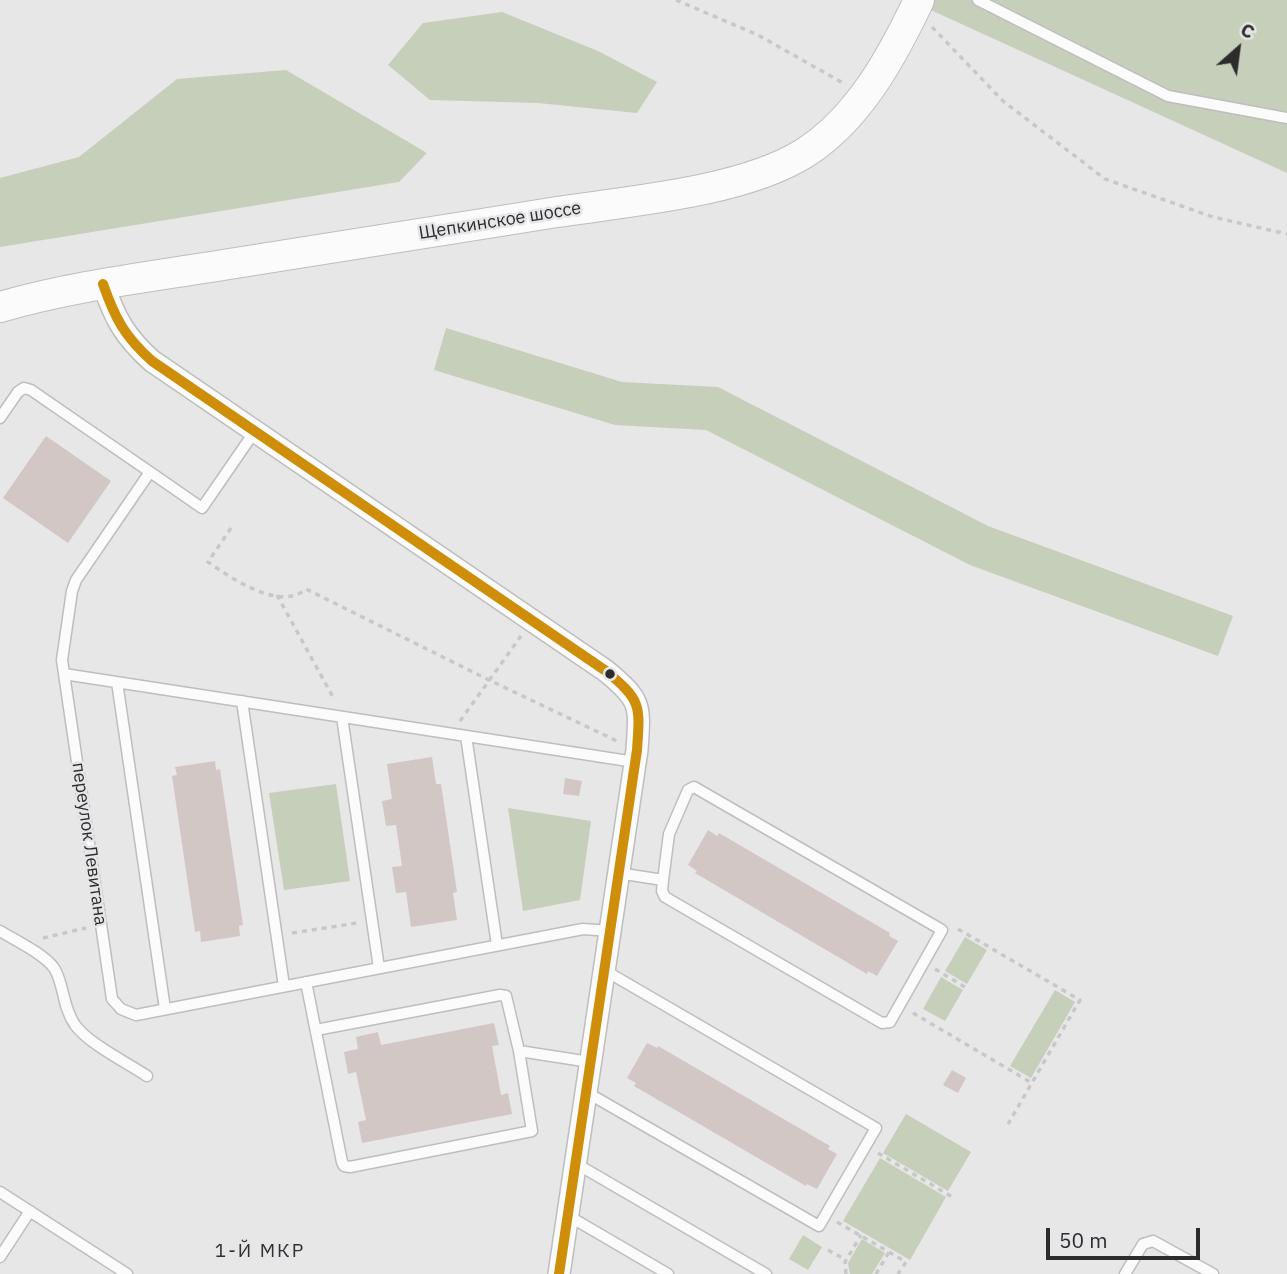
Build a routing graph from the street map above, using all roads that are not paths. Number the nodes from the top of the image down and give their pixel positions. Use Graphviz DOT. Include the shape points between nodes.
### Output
graph roads {
  1 [pos="978,0"];
  2 [pos="917,5"];
  3 [pos="1287,118"];
  4 [pos="103,284"];
  5 [pos="0,307"];
  6 [pos="0,418"];
  7 [pos="255,431"];
  8 [pos="150,472"];
  9 [pos="64,674"];
  10 [pos="117,682"];
  11 [pos="242,701"];
  12 [pos="342,717"];
  13 [pos="466,736"];
  14 [pos="636,756"];
  15 [pos="618,873"];
  16 [pos="663,880"];
  17 [pos="0,930"];
  18 [pos="610,930"];
  19 [pos="497,945"];
  20 [pos="379,968"];
  21 [pos="604,970"];
  22 [pos="306,982"];
  23 [pos="284,986"];
  24 [pos="164,1009"];
  25 [pos="316,1030"];
  26 [pos="519,1051"];
  27 [pos="590,1062"];
  28 [pos="147,1076"];
  29 [pos="586,1092"];
  30 [pos="575,1163"];
  31 [pos="0,1192"];
  32 [pos="30,1211"];
  33 [pos="567,1215"];
  34 [pos="0,1257"];
  35 [pos="127,1274"];
  36 [pos="559,1274"];
  37 [pos="668,1274"];
  38 [pos="766,1274"];
  39 [pos="1125,1274"];
  40 [pos="1213,1274"];
  1 -- 3 [label="lane" via="1168,96"];
  2 -- 4 [label="main road, Щепкинское шоссе" via="876,78 846,118 802,154 777,167 709,187"];
  4 -- 5 [label="main road, Щепкинское шоссе"];
  4 -- 7 [label="street" via="115,317 134,345"];
  6 -- 8 [label="lane" via="18,392 31,390"];
  7 -- 8 [label="lane" via="202,508"];
  7 -- 14 [label="street" via="606,671 636,700 640,714"];
  8 -- 9 [label="lane, переулок Левитана" via="74,585 62,660"];
  9 -- 10 [label="lane"];
  9 -- 24 [label="lane, переулок Левитана" via="112,999 136,1015"];
  10 -- 11 [label="lane"];
  10 -- 24 [label="lane"];
  11 -- 12 [label="lane"];
  11 -- 23 [label="lane"];
  12 -- 13 [label="lane"];
  12 -- 20 [label="lane"];
  13 -- 14 [label="lane"];
  13 -- 19 [label="lane"];
  14 -- 15 [label="street"];
  15 -- 16 [label="lane"];
  15 -- 18 [label="street"];
  16 -- 16 [label="lane" via="665,897 882,1023 890,1022 942,930 694,787 688,790 669,834"];
  17 -- 28 [label="lane" via="55,969 76,1027"];
  18 -- 19 [label="lane" via="583,929"];
  18 -- 21 [label="street"];
  19 -- 20 [label="lane"];
  20 -- 22 [label="lane"];
  21 -- 27 [label="street"];
  21 -- 29 [label="lane" via="876,1128 819,1226"];
  22 -- 23 [label="lane"];
  22 -- 25 [label="lane"];
  23 -- 24 [label="lane"];
  25 -- 26 [label="lane" via="500,995 509,1000"];
  25 -- 26 [label="lane" via="342,1162 350,1167 530,1133 533,1127"];
  26 -- 27 [label="lane"];
  27 -- 29 [label="street"];
  29 -- 30 [label="street"];
  30 -- 33 [label="street"];
  30 -- 38 [label="lane"];
  31 -- 32 [label="lane"];
  32 -- 34 [label="lane"];
  32 -- 35 [label="lane"];
  33 -- 36 [label="street"];
  33 -- 37 [label="lane"];
  39 -- 40 [label="lane" via="1143,1244 1153,1241"];
}
